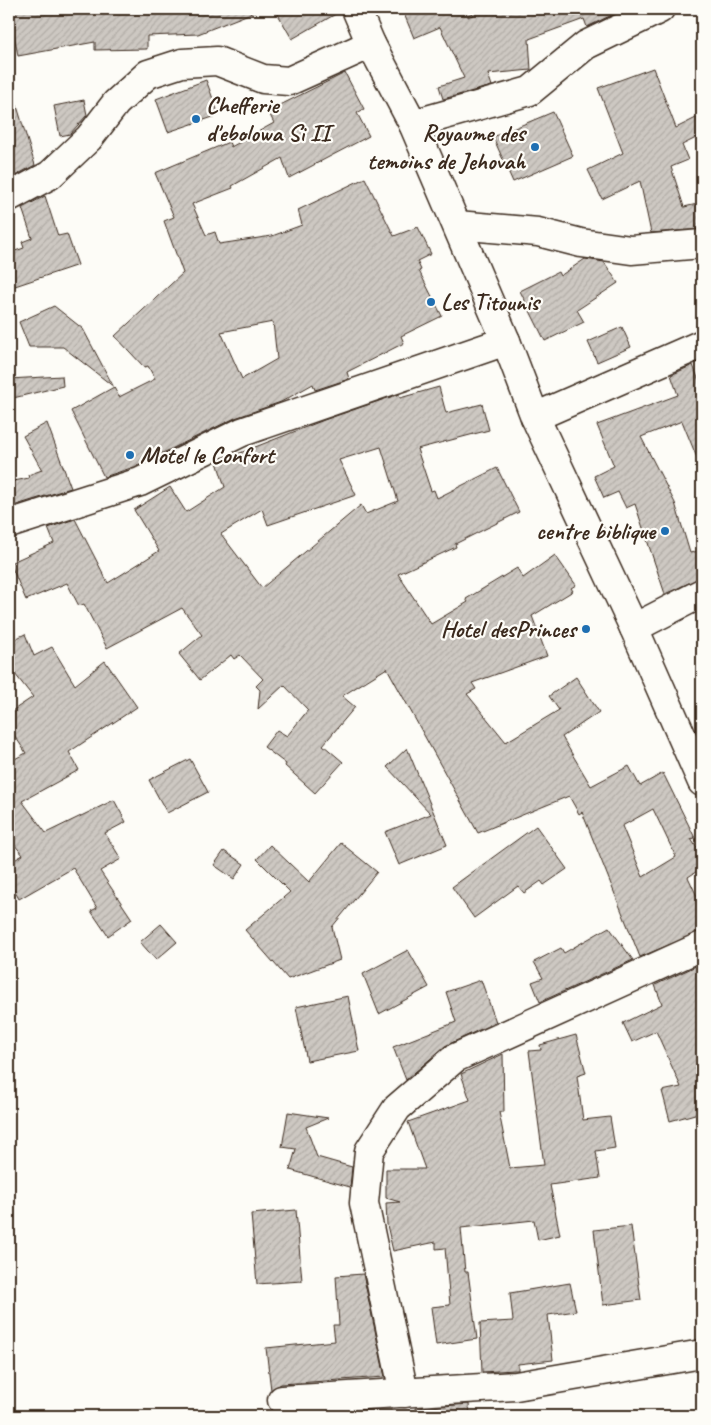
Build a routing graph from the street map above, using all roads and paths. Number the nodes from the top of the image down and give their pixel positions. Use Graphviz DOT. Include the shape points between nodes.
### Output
graph roads {
  1 [pos="356,9"];
  2 [pos="660,9"];
  3 [pos="371,44"];
  4 [pos="413,124"];
  5 [pos="9,197"];
  6 [pos="457,225"];
  7 [pos="702,244"];
  8 [pos="506,341"];
  9 [pos="702,344"];
  10 [pos="535,417"];
  11 [pos="9,524"];
  12 [pos="702,593"];
  13 [pos="634,628"];
  14 [pos="702,782"];
  15 [pos="702,946"];
  16 [pos="702,1354"];
  17 [pos="404,1393"];
  18 [pos="282,1400"];
  1 -- 3 [label="main road"];
  2 -- 4 [label="main road" via="586,45 530,91"];
  3 -- 4 [label="main road"];
  3 -- 5 [label="main road" via="289,81 263,79 217,62 182,63 148,74 116,103 89,138 50,175"];
  4 -- 6 [label="main road"];
  6 -- 7 [label="main road" via="538,232 581,243 631,250"];
  6 -- 8 [label="main road"];
  8 -- 10 [label="main road"];
  8 -- 11 [label="main road" via="242,432 140,482"];
  9 -- 10 [label="main road"];
  10 -- 13 [label="main road"];
  12 -- 13 [label="main road"];
  13 -- 14 [label="main road"];
  15 -- 17 [label="main road" via="455,1058 397,1108 369,1151 364,1203"];
  16 -- 17 [label="main road" via="516,1386"];
  17 -- 18 [label="main road"];
}
